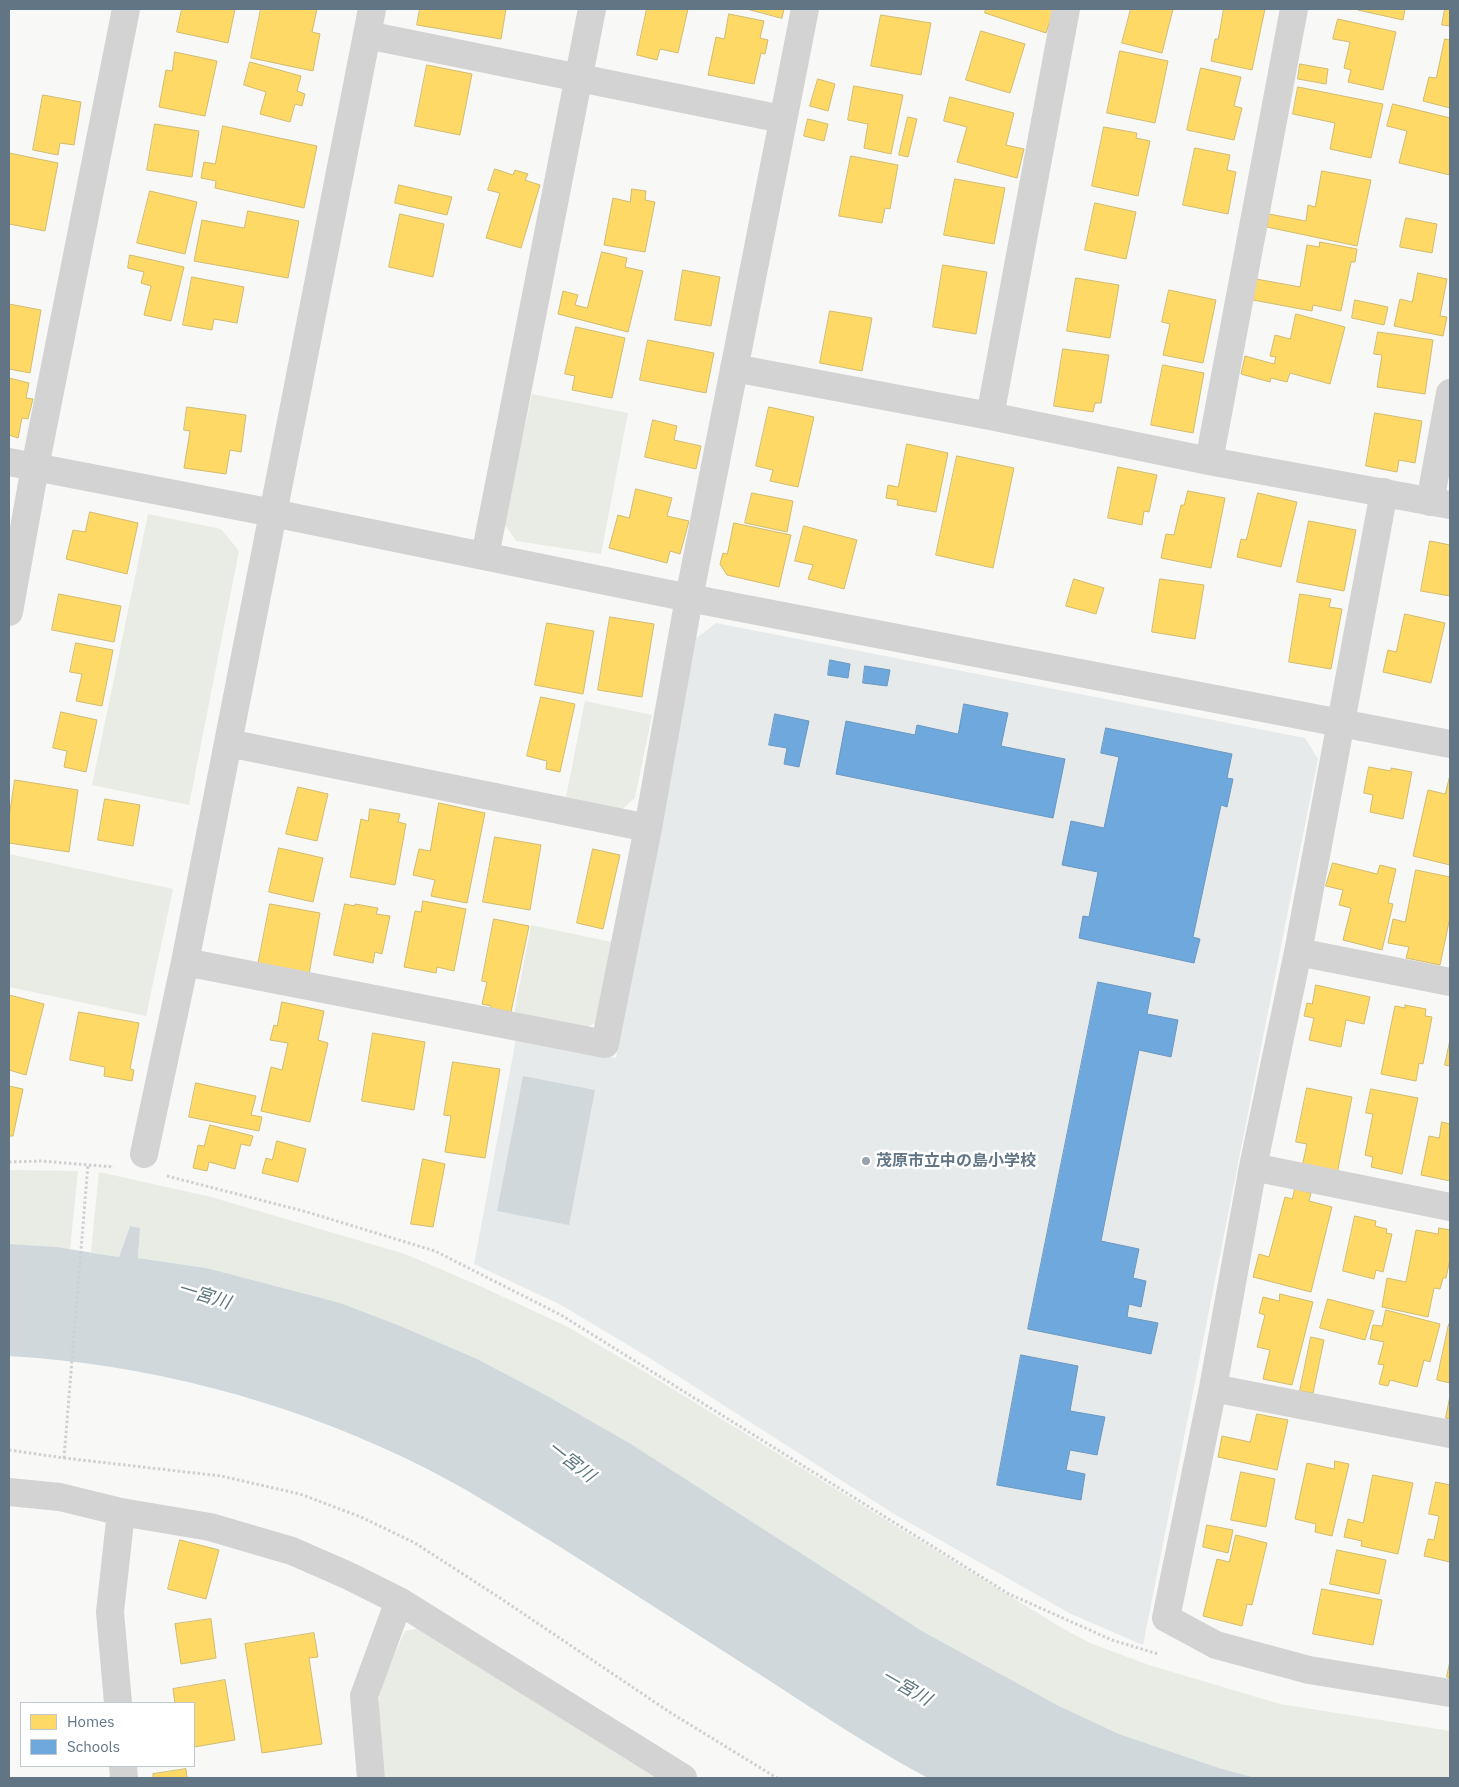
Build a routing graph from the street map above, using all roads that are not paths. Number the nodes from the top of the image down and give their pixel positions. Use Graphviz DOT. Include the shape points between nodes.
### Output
graph roads {
  1 [pos="126,9"];
  2 [pos="592,9"];
  3 [pos="805,9"];
  4 [pos="1066,9"];
  5 [pos="1294,9"];
  6 [pos="370,22"];
  7 [pos="579,78"];
  8 [pos="782,119"];
  9 [pos="734,368"];
  10 [pos="1450,393"];
  11 [pos="990,416"];
  12 [pos="1209,461"];
  13 [pos="9,462"];
  14 [pos="35,467"];
  15 [pos="1384,492"];
  16 [pos="1440,504"];
  17 [pos="273,513"];
  18 [pos="485,556"];
  19 [pos="689,598"];
  20 [pos="9,612"];
  21 [pos="1340,722"];
  22 [pos="228,743"];
  23 [pos="1450,744"];
  24 [pos="648,828"];
  25 [pos="1298,952"];
  26 [pos="185,962"];
  27 [pos="1450,982"];
  28 [pos="144,1154"];
  29 [pos="1254,1167"];
  30 [pos="1450,1207"];
  31 [pos="1213,1388"];
  32 [pos="1450,1434"];
  33 [pos="9,1492"];
  34 [pos="121,1512"];
  35 [pos="399,1601"];
  36 [pos="1450,1693"];
  37 [pos="118,1702"];
  38 [pos="371,1778"];
  39 [pos="683,1778"];
  1 -- 14 [label="street"];
  2 -- 7 [label="street"];
  3 -- 8 [label="street"];
  4 -- 11 [label="street"];
  5 -- 12 [label="street"];
  6 -- 7 [label="street"];
  6 -- 17 [label="street"];
  7 -- 8 [label="street"];
  7 -- 18 [label="street"];
  8 -- 9 [label="street"];
  9 -- 11 [label="street"];
  9 -- 19 [label="street"];
  10 -- 16 [label="street"];
  11 -- 12 [label="street"];
  12 -- 15 [label="street"];
  13 -- 14 [label="street"];
  14 -- 17 [label="street"];
  14 -- 20 [label="street"];
  15 -- 16 [label="street"];
  15 -- 21 [label="street"];
  17 -- 18 [label="street"];
  17 -- 22 [label="street"];
  18 -- 19 [label="street"];
  19 -- 21 [label="street"];
  19 -- 24 [label="street"];
  21 -- 23 [label="street"];
  21 -- 25 [label="street"];
  22 -- 24 [label="street"];
  22 -- 26 [label="street"];
  24 -- 26 [label="street" via="605,1044"];
  25 -- 27 [label="street"];
  25 -- 29 [label="street"];
  26 -- 28 [label="street"];
  29 -- 30 [label="street"];
  29 -- 31 [label="street"];
  31 -- 32 [label="street"];
  31 -- 36 [label="street" via="1166,1618 1216,1645 1309,1670"];
  33 -- 34 [label="street" via="60,1497"];
  34 -- 35 [label="street" via="210,1527 292,1551"];
  34 -- 37 [label="street" via="110,1612"];
  35 -- 38 [label="street" via="364,1696"];
  35 -- 39 [label="street"];
}
